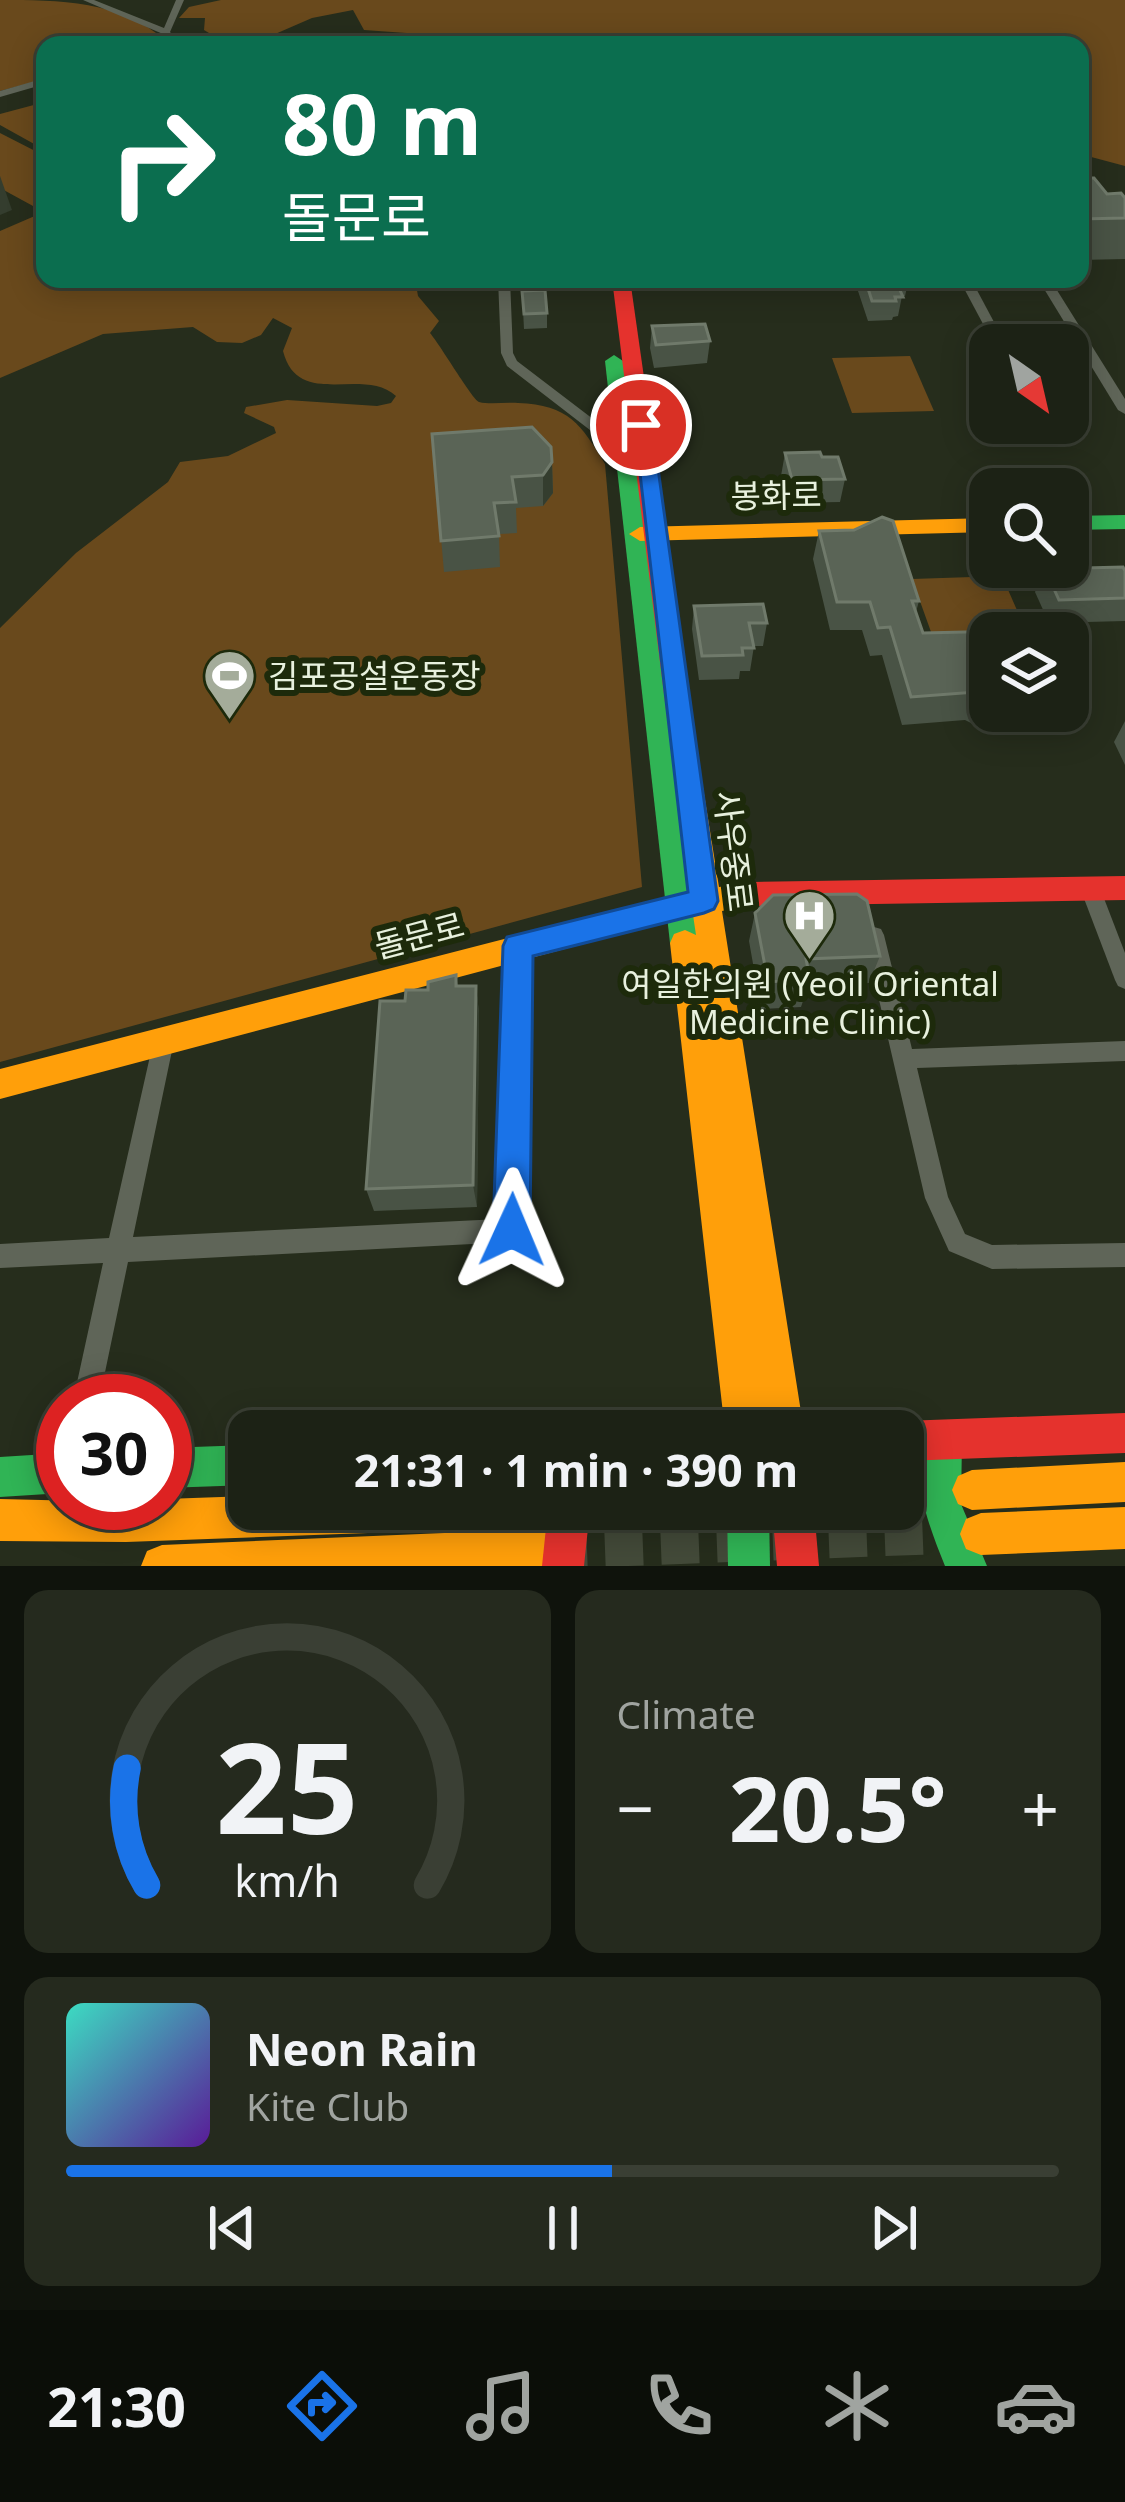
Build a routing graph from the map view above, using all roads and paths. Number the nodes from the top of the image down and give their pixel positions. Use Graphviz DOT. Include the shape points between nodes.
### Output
graph roads {
  1 [pos="87,0"];
  2 [pos="181,0"];
  3 [pos="166,32"];
  4 [pos="169,36"];
  5 [pos="36,84"];
  6 [pos="0,94"];
  7 [pos="504,288"];
  8 [pos="604,288"];
  9 [pos="622,288"];
  10 [pos="970,288"];
  11 [pos="1050,288"];
  12 [pos="989,324"];
  13 [pos="1125,410"];
  14 [pos="626,451"];
  15 [pos="1125,522"];
  16 [pos="1089,523"];
  17 [pos="969,525"];
  18 [pos="646,533"];
  19 [pos="1090,888"];
  20 [pos="1125,888"];
  21 [pos="862,890"];
  22 [pos="692,903"];
  23 [pos="518,946"];
  24 [pos="1125,980"];
  25 [pos="163,1041"];
  26 [pos="1125,1051"];
  27 [pos="904,1060"];
  28 [pos="0,1084"];
  29 [pos="118,1246"];
  30 [pos="1125,1255"];
  31 [pos="0,1256"];
  32 [pos="92,1374"];
  33 [pos="743,1410"];
  34 [pos="780,1410"];
  35 [pos="1125,1433"];
  36 [pos="924,1440"];
  37 [pos="942,1440"];
  38 [pos="228,1466"];
  39 [pos="192,1467"];
  40 [pos="36,1475"];
  41 [pos="0,1477"];
  42 [pos="1125,1482"];
  43 [pos="972,1490"];
  44 [pos="228,1517"];
  45 [pos="0,1520"];
  46 [pos="1125,1528"];
  47 [pos="748,1530"];
  48 [pos="795,1530"];
  49 [pos="981,1534"];
  50 [pos="551,1558"];
  51 [pos="162,1566"];
  52 [pos="749,1566"];
  53 [pos="798,1566"];
  54 [pos="966,1566"];
  1 -- 3 [label="street"];
  2 -- 3 [label="street"];
  3 -- 4 [label="street"];
  5 -- 6 [label="street"];
  7 -- 14 [label="street" via="511,363"];
  8 -- 14 [label="street, 사우중로"];
  9 -- 18 [label="street, 사우중로"];
  10 -- 12 [label="street"];
  11 -- 13 [label="street"];
  14 -- 18 [label="street, 사우중로"];
  15 -- 16 [label="street"];
  17 -- 18 [label="street, 봉화로"];
  18 -- 22 [label="street, 사우중로"];
  19 -- 20 [label="street, 돌문로"];
  19 -- 21 [label="street, 돌문로"];
  19 -- 24 [label="street"];
  21 -- 22 [label="street, 돌문로" via="744,893"];
  21 -- 27 [label="street"];
  22 -- 23 [label="street, 돌문로"];
  22 -- 33 [label="street, 사우중로"];
  22 -- 34 [label="street, 사우중로"];
  23 -- 25 [label="street, 돌문로"];
  23 -- 29 [label="street" via="512,1230"];
  25 -- 28 [label="street, 돌문로"];
  25 -- 29 [label="street"];
  26 -- 27 [label="street"];
  27 -- 30 [label="street" via="956,1243 992,1257"];
  29 -- 31 [label="street"];
  29 -- 32 [label="street"];
  35 -- 37 [label="street"];
  36 -- 37 [label="street"];
  37 -- 54 [label="street" via="941,1504"];
  38 -- 39 [label="street"];
  40 -- 41 [label="street"];
  42 -- 43 [label="street"];
  44 -- 45 [label="street"];
  46 -- 49 [label="street"];
  47 -- 52 [label="street"];
  48 -- 53 [label="street"];
  50 -- 51 [label="street"];
}
